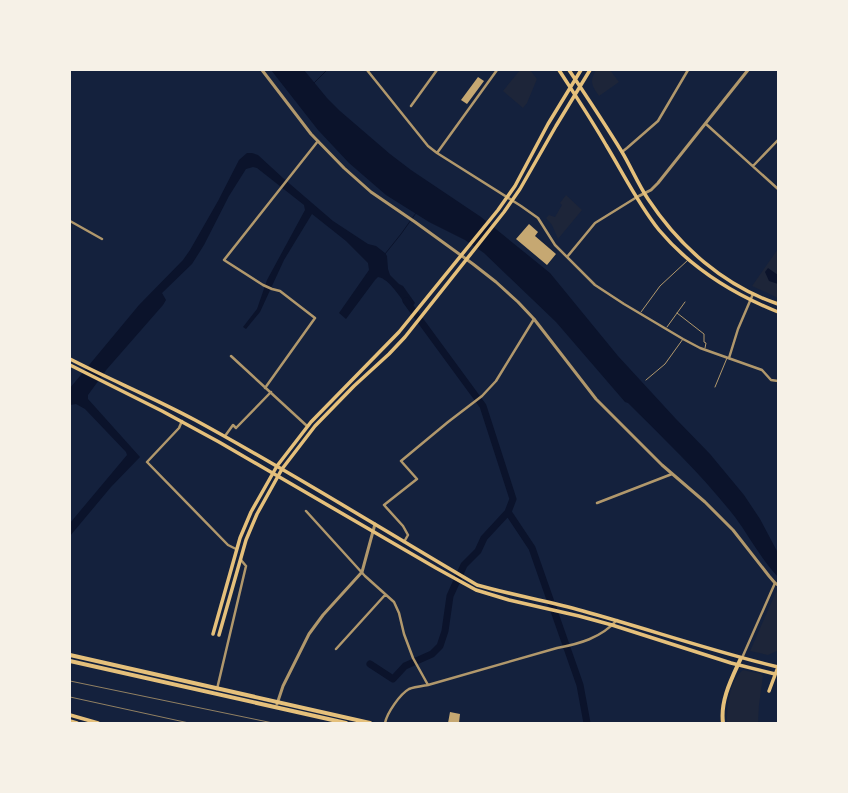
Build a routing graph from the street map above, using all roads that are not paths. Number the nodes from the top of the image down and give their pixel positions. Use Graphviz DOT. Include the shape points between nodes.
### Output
graph roads {
  1 [pos="262,70"];
  2 [pos="367,70"];
  3 [pos="437,70"];
  4 [pos="497,70"];
  5 [pos="559,70"];
  6 [pos="569,70"];
  7 [pos="581,70"];
  8 [pos="590,70"];
  9 [pos="688,70"];
  10 [pos="748,70"];
  11 [pos="576,79"];
  12 [pos="580,86"];
  13 [pos="570,87"];
  14 [pos="574,94"];
  15 [pos="411,106"];
  16 [pos="706,124"];
  17 [pos="778,140"];
  18 [pos="318,141"];
  19 [pos="622,152"];
  20 [pos="436,153"];
  21 [pos="753,166"];
  22 [pos="778,188"];
  23 [pos="645,193"];
  24 [pos="637,197"];
  25 [pos="70,221"];
  26 [pos="102,239"];
  27 [pos="567,257"];
  28 [pos="688,259"];
  29 [pos="753,294"];
  30 [pos="750,300"];
  31 [pos="685,302"];
  32 [pos="778,304"];
  33 [pos="778,312"];
  34 [pos="677,313"];
  35 [pos="640,314"];
  36 [pos="534,319"];
  37 [pos="666,328"];
  38 [pos="683,339"];
  39 [pos="704,349"];
  40 [pos="231,356"];
  41 [pos="728,358"];
  42 [pos="70,359"];
  43 [pos="70,365"];
  44 [pos="646,380"];
  45 [pos="778,381"];
  46 [pos="715,387"];
  47 [pos="265,388"];
  48 [pos="271,392"];
  49 [pos="182,422"];
  50 [pos="307,426"];
  51 [pos="225,437"];
  52 [pos="277,466"];
  53 [pos="282,469"];
  54 [pos="273,472"];
  55 [pos="672,474"];
  56 [pos="597,503"];
  57 [pos="306,511"];
  58 [pos="375,524"];
  59 [pos="373,532"];
  60 [pos="404,542"];
  61 [pos="236,549"];
  62 [pos="240,559"];
  63 [pos="362,572"];
  64 [pos="776,584"];
  65 [pos="385,595"];
  66 [pos="617,620"];
  67 [pos="612,625"];
  68 [pos="213,634"];
  69 [pos="219,635"];
  70 [pos="336,649"];
  71 [pos="70,655"];
  72 [pos="742,658"];
  73 [pos="70,661"];
  74 [pos="738,665"];
  75 [pos="778,667"];
  76 [pos="775,674"];
  77 [pos="428,685"];
  78 [pos="217,689"];
  79 [pos="769,690"];
  80 [pos="216,694"];
  81 [pos="278,702"];
  82 [pos="276,708"];
  83 [pos="70,715"];
  84 [pos="70,721"];
  85 [pos="77,723"];
  86 [pos="98,723"];
  87 [pos="346,723"];
  88 [pos="370,723"];
  89 [pos="385,723"];
  90 [pos="723,723"];
  1 -- 18 [label="street"];
  2 -- 20 [label="street"];
  3 -- 15 [label="street"];
  4 -- 20 [label="street"];
  5 -- 13 [label="main road"];
  6 -- 11 [label="main road"];
  7 -- 11 [label="main road"];
  8 -- 12 [label="main road"];
  9 -- 19 [label="street" via="658,121"];
  10 -- 16 [label="street"];
  11 -- 12 [label="main road"];
  11 -- 13 [label="main road"];
  12 -- 14 [label="main road"];
  12 -- 19 [label="main road"];
  13 -- 14 [label="main road"];
  13 -- 50 [label="main road" via="515,186 498,210 399,332"];
  14 -- 24 [label="main road"];
  14 -- 53 [label="main road" via="520,189 504,212 404,337 312,430"];
  16 -- 21 [label="street"];
  16 -- 23 [label="street" via="658,183"];
  17 -- 21 [label="street"];
  18 -- 36 [label="street" via="371,192 496,282"];
  18 -- 47 [label="street" via="224,260 280,292 315,318"];
  19 -- 23 [label="main road"];
  20 -- 27 [label="street" via="538,218 555,245"];
  21 -- 22 [label="street"];
  23 -- 24 [label="street"];
  23 -- 29 [label="main road" via="667,225 695,255 730,281"];
  24 -- 27 [label="street" via="595,223"];
  24 -- 28 [label="main road" via="658,230"];
  25 -- 26 [label="street"];
  27 -- 35 [label="street" via="595,285"];
  28 -- 30 [label="main road" via="727,288"];
  28 -- 35 [label="lane" via="660,286"];
  29 -- 30 [label="street"];
  29 -- 32 [label="main road"];
  30 -- 33 [label="main road"];
  30 -- 41 [label="street"];
  31 -- 34 [label="lane"];
  34 -- 37 [label="lane"];
  34 -- 39 [label="lane" via="704,334"];
  35 -- 37 [label="street"];
  36 -- 55 [label="street" via="596,399"];
  36 -- 60 [label="street" via="496,381 482,396 401,461 417,479 384,505 408,535"];
  37 -- 38 [label="street"];
  38 -- 39 [label="street"];
  38 -- 44 [label="lane" via="665,364"];
  39 -- 41 [label="street"];
  40 -- 47 [label="street"];
  41 -- 45 [label="street" via="762,370 771,380"];
  41 -- 46 [label="lane"];
  42 -- 51 [label="main road"];
  43 -- 49 [label="main road"];
  47 -- 48 [label="street"];
  48 -- 50 [label="street"];
  48 -- 51 [label="street" via="236,428 233,425"];
  49 -- 54 [label="main road"];
  49 -- 61 [label="street" via="148,462 228,545"];
  50 -- 52 [label="main road"];
  51 -- 52 [label="main road"];
  52 -- 53 [label="main road"];
  52 -- 54 [label="main road"];
  53 -- 58 [label="main road"];
  53 -- 62 [label="main road" via="257,514"];
  54 -- 59 [label="main road"];
  54 -- 61 [label="main road" via="251,512"];
  55 -- 56 [label="street"];
  55 -- 64 [label="street" via="733,530"];
  57 -- 63 [label="street"];
  58 -- 59 [label="street"];
  58 -- 60 [label="main road"];
  59 -- 63 [label="street"];
  59 -- 67 [label="main road" via="476,590"];
  60 -- 66 [label="main road" via="477,585"];
  61 -- 68 [label="main road"];
  62 -- 69 [label="main road"];
  62 -- 78 [label="street" via="246,566"];
  63 -- 65 [label="street"];
  63 -- 81 [label="street" via="309,634 283,686"];
  64 -- 72 [label="street"];
  65 -- 70 [label="street"];
  65 -- 77 [label="street" via="394,602 413,658"];
  66 -- 67 [label="street"];
  66 -- 72 [label="main road"];
  67 -- 74 [label="main road"];
  67 -- 77 [label="street" via="596,637"];
  71 -- 78 [label="main road"];
  72 -- 74 [label="main road"];
  72 -- 75 [label="main road"];
  73 -- 80 [label="main road"];
  74 -- 76 [label="main road"];
  74 -- 90 [label="main road" via="724,703"];
  75 -- 76 [label="main road"];
  76 -- 79 [label="main road"];
  77 -- 89 [label="street" via="410,689 403,695 390,711"];
  78 -- 80 [label="street"];
  78 -- 81 [label="main road"];
  80 -- 82 [label="main road"];
  81 -- 82 [label="street"];
  81 -- 88 [label="main road"];
  82 -- 87 [label="main road"];
  83 -- 86 [label="main road"];
  84 -- 85 [label="main road"];
}
